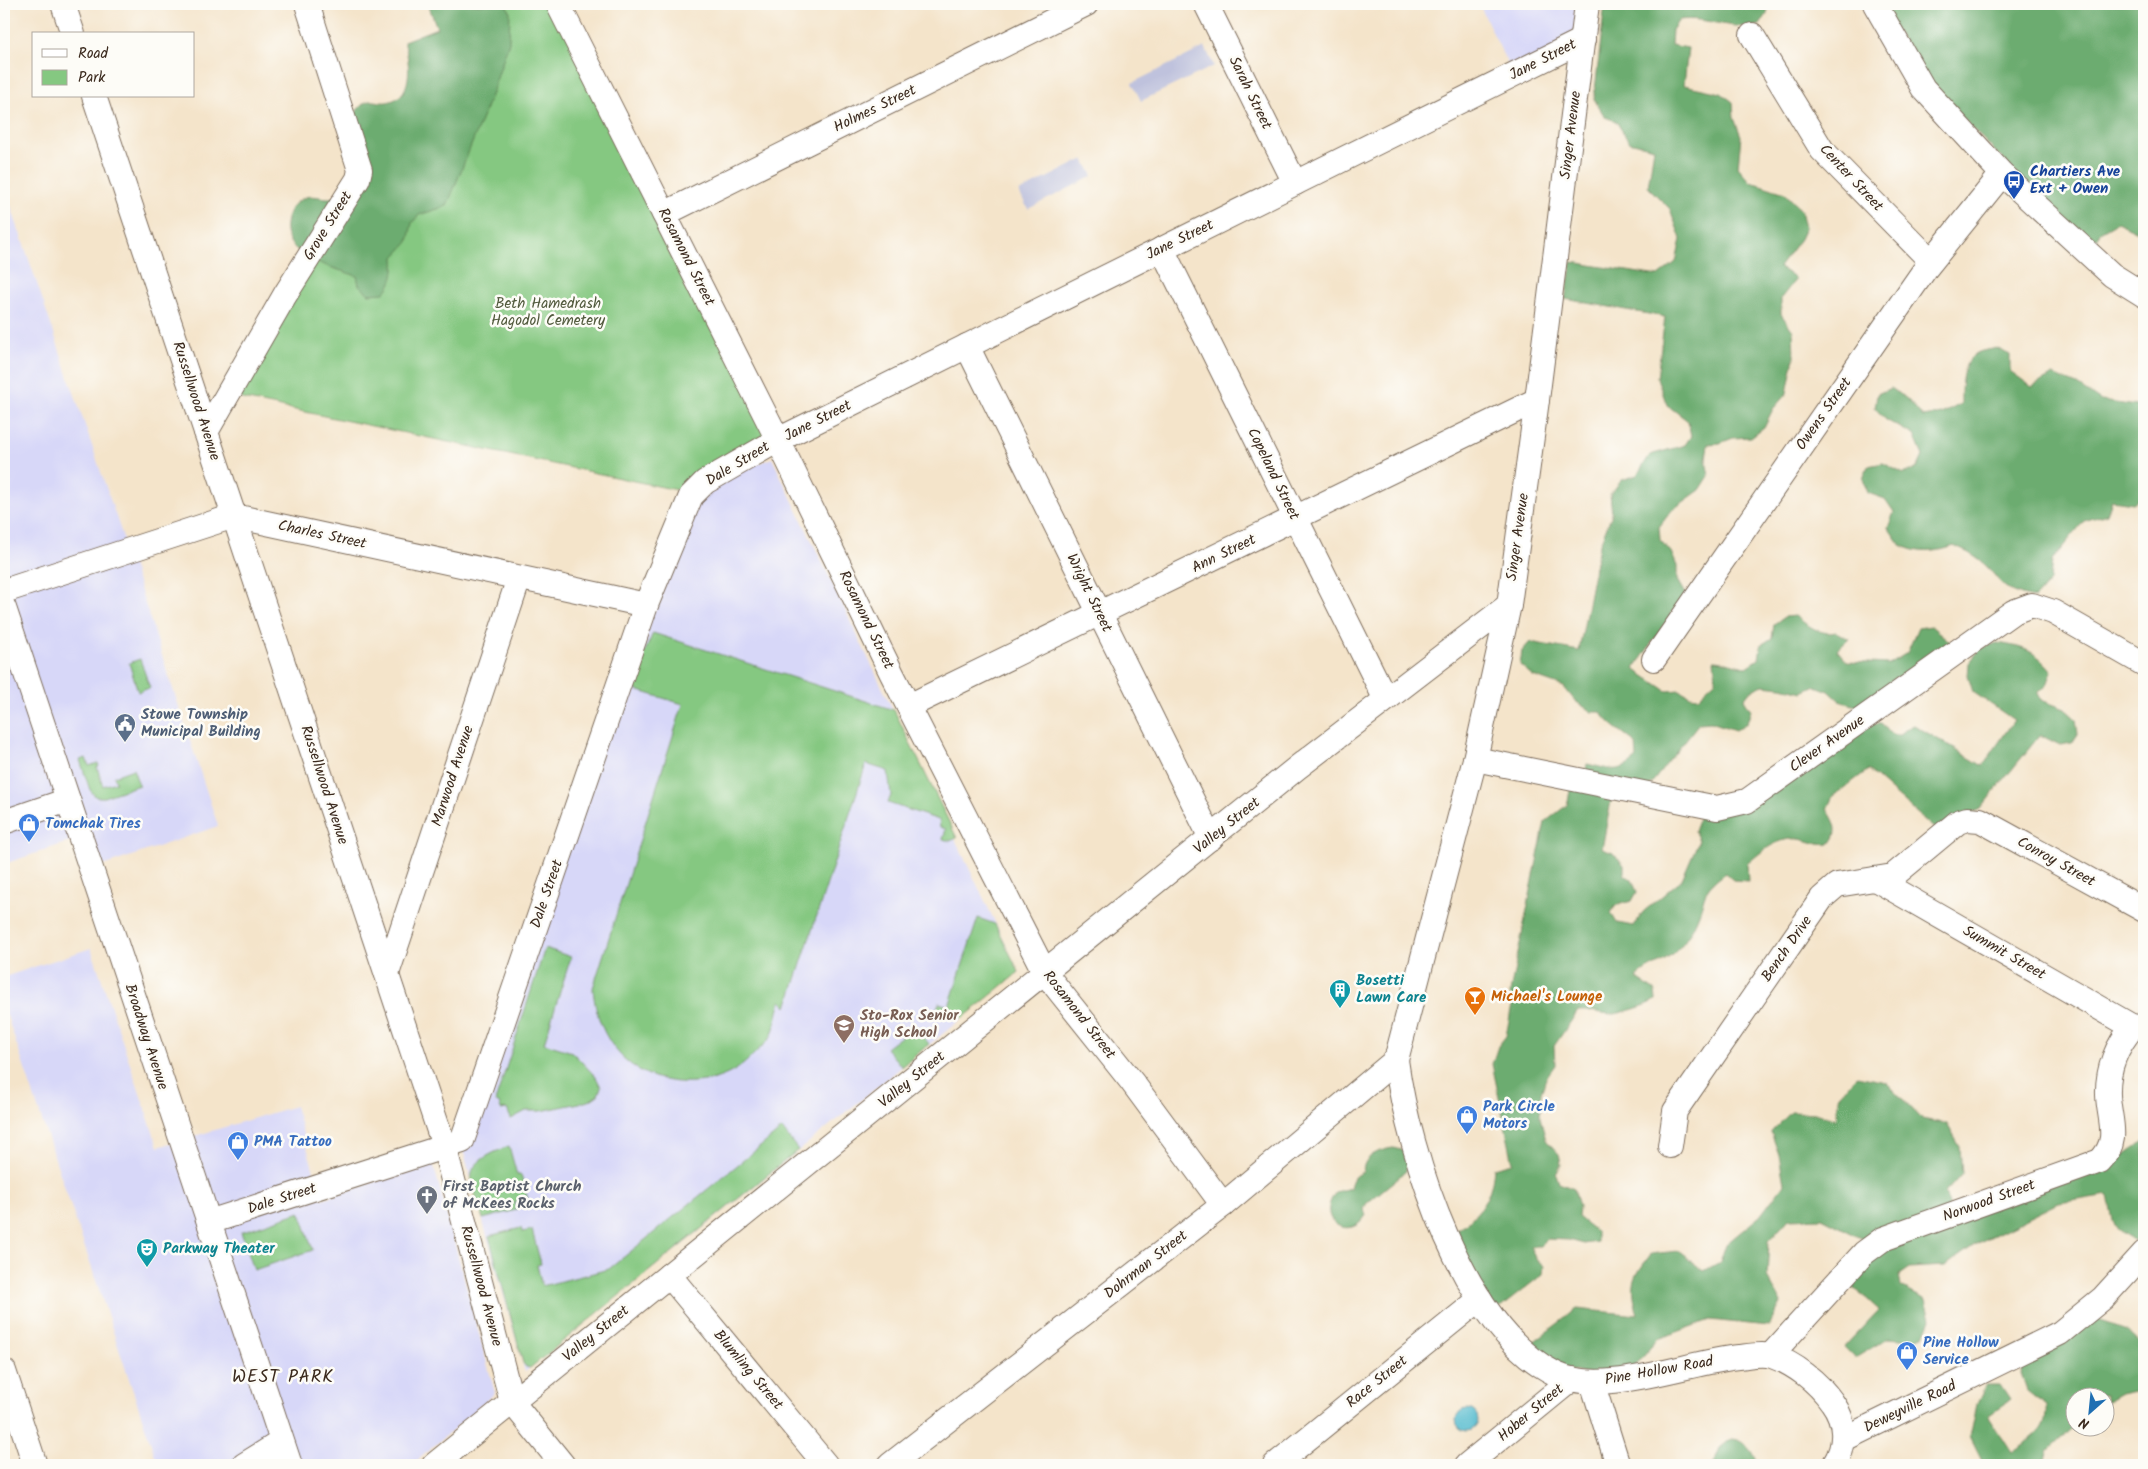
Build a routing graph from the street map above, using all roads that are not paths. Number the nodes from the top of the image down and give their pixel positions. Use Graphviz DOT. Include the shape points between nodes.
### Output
graph roads {
  1 [pos="63,4"];
  2 [pos="307,4"];
  3 [pos="558,4"];
  4 [pos="1086,4"];
  5 [pos="1206,4"];
  6 [pos="1587,4"];
  7 [pos="1874,4"];
  8 [pos="72,32"];
  9 [pos="1752,35"];
  10 [pos="1582,40"];
  11 [pos="95,98"];
  12 [pos="2002,174"];
  13 [pos="1295,183"];
  14 [pos="664,214"];
  15 [pos="1162,249"];
  16 [pos="1931,261"];
  17 [pos="2144,295"];
  18 [pos="967,346"];
  19 [pos="1538,400"];
  20 [pos="206,432"];
  21 [pos="778,440"];
  22 [pos="234,516"];
  23 [pos="1296,518"];
  24 [pos="519,578"];
  25 [pos="4,591"];
  26 [pos="646,604"];
  27 [pos="1509,605"];
  28 [pos="4,608"];
  29 [pos="1099,614"];
  30 [pos="1654,659"];
  31 [pos="2144,664"];
  32 [pos="1385,698"];
  33 [pos="909,706"];
  34 [pos="1475,759"];
  35 [pos="68,800"];
  36 [pos="1967,819"];
  37 [pos="4,822"];
  38 [pos="1211,838"];
  39 [pos="1875,879"];
  40 [pos="2144,910"];
  41 [pos="1045,973"];
  42 [pos="387,974"];
  43 [pos="2139,1026"];
  44 [pos="1396,1060"];
  45 [pos="444,1146"];
  46 [pos="1670,1146"];
  47 [pos="1223,1205"];
  48 [pos="209,1222"];
  49 [pos="2144,1253"];
  50 [pos="669,1275"];
  51 [pos="1480,1299"];
  52 [pos="1771,1355"];
  53 [pos="4,1371"];
  54 [pos="1582,1381"];
  55 [pos="512,1402"];
  56 [pos="1844,1439"];
  57 [pos="281,1442"];
  58 [pos="35,1465"];
  59 [pos="244,1465"];
  60 [pos="290,1465"];
  61 [pos="434,1465"];
  62 [pos="563,1465"];
  63 [pos="826,1465"];
  64 [pos="890,1465"];
  65 [pos="1275,1465"];
  66 [pos="1467,1465"];
  67 [pos="1618,1465"];
  68 [pos="1834,1465"];
  1 -- 8 [label="street"];
  2 -- 20 [label="street, Grove Street" via="360,170 358,179 285,294"];
  3 -- 14 [label="street, Rosamond Street"];
  4 -- 14 [label="street, Holmes Street"];
  5 -- 13 [label="street, Sarah Street"];
  6 -- 10 [label="street, Singer Avenue"];
  7 -- 12 [label="street" via="1923,88"];
  9 -- 16 [label="street, Center Street" via="1822,150"];
  10 -- 13 [label="street, Jane Street"];
  10 -- 19 [label="street, Singer Avenue"];
  11 -- 20 [label="street, Russellwood Avenue"];
  12 -- 16 [label="street, Owens Street"];
  12 -- 17 [label="street" via="2112,275"];
  13 -- 15 [label="street, Jane Street"];
  14 -- 21 [label="street, Rosamond Street"];
  15 -- 18 [label="street, Jane Street"];
  15 -- 23 [label="street, Copeland Street"];
  16 -- 30 [label="street, Owens Street"];
  18 -- 21 [label="street, Jane Street"];
  18 -- 29 [label="street, Wright Street"];
  19 -- 23 [label="street, Ann Street"];
  19 -- 27 [label="street, Singer Avenue"];
  20 -- 22 [label="street, Russellwood Avenue"];
  21 -- 26 [label="street, Dale Street" via="705,482 691,496"];
  21 -- 33 [label="street, Rosamond Street"];
  22 -- 24 [label="street, Charles Street"];
  22 -- 25 [label="street"];
  22 -- 42 [label="street, Russellwood Avenue"];
  23 -- 29 [label="street, Ann Street"];
  23 -- 32 [label="street, Copeland Street"];
  24 -- 26 [label="street, Charles Street"];
  24 -- 42 [label="street, Marwood Avenue"];
  26 -- 45 [label="street, Dale Street" via="462,1141"];
  27 -- 32 [label="street, Valley Street"];
  27 -- 34 [label="street, Singer Avenue"];
  28 -- 35 [label="street, Broadway Avenue"];
  29 -- 33 [label="street, Ann Street"];
  29 -- 38 [label="street, Wright Street"];
  31 -- 34 [label="street, Clever Avenue" via="2053,612 2032,605 2013,612 1747,801 1716,808"];
  32 -- 38 [label="street, Valley Street"];
  33 -- 41 [label="street, Rosamond Street"];
  34 -- 44 [label="street, Singer Avenue"];
  35 -- 37 [label="street"];
  35 -- 48 [label="street, Broadway Avenue"];
  36 -- 39 [label="street, Bench Drive" via="1958,822 1893,876"];
  36 -- 40 [label="street, Conroy Street" via="1980,820"];
  38 -- 41 [label="street, Valley Street"];
  39 -- 43 [label="street, Summit Street"];
  39 -- 46 [label="street, Bench Drive" via="1837,886 1822,898 1675,1111"];
  41 -- 47 [label="street, Rosamond Street" via="1132,1082"];
  41 -- 50 [label="street, Valley Street"];
  42 -- 45 [label="street, Russellwood Avenue"];
  43 -- 52 [label="street, Norwood Street" via="2122,1039 2111,1065 2108,1094 2113,1135 2110,1150 2100,1161 1883,1239 1864,1253"];
  44 -- 47 [label="street, Dohrman Street"];
  44 -- 51 [label="street, Pine Hollow Road" via="1400,1088 1427,1185 1451,1243"];
  45 -- 48 [label="street, Dale Street"];
  45 -- 55 [label="street, Russellwood Avenue"];
  47 -- 64 [label="street, Dohrman Street"];
  48 -- 57 [label="street, Broadway Avenue"];
  49 -- 56 [label="street, Deweyville Road" via="2103,1298 2060,1333"];
  50 -- 55 [label="street, Valley Street"];
  50 -- 63 [label="street, Blumling Street"];
  51 -- 54 [label="street, Pine Hollow Road" via="1516,1347 1544,1368"];
  51 -- 65 [label="street, Race Street"];
  52 -- 54 [label="street, Pine Hollow Road" via="1730,1358 1622,1380"];
  52 -- 56 [label="street" via="1803,1373 1825,1393 1836,1407"];
  53 -- 58 [label="street"];
  54 -- 66 [label="street, Hober Street"];
  54 -- 67 [label="street"];
  55 -- 61 [label="street, Valley Street"];
  55 -- 62 [label="street, Russellwood Avenue"];
  56 -- 68 [label="street"];
  57 -- 59 [label="street"];
  57 -- 60 [label="street, Broadway Avenue"];
}
